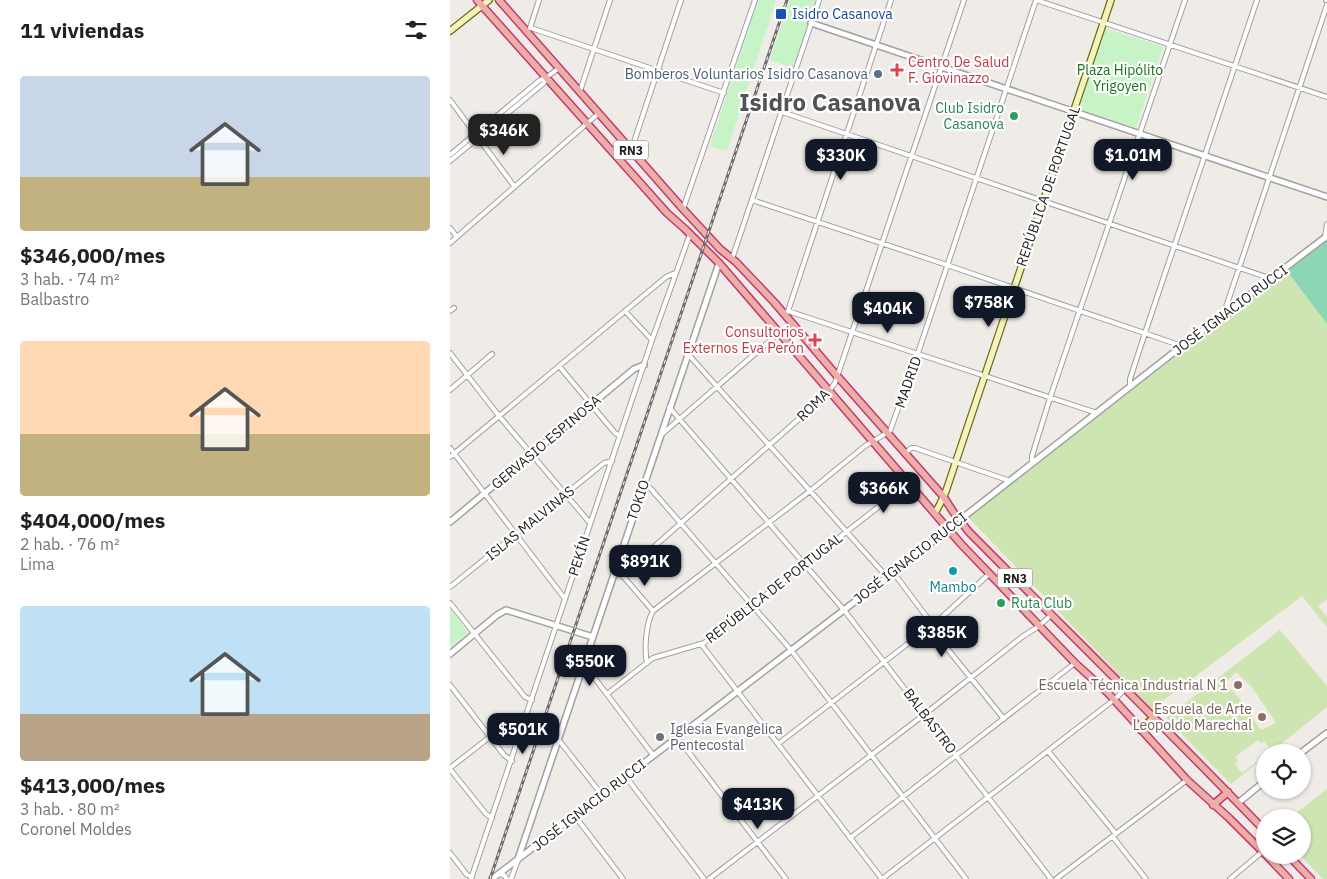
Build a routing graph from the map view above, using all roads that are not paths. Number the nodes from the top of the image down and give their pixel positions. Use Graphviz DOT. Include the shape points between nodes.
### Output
graph roads {
  1 [pos="489,0"];
  2 [pos="499,0"];
  3 [pos="539,0"];
  4 [pos="610,0"];
  5 [pos="682,0"];
  6 [pos="747,0"];
  7 [pos="818,0"];
  8 [pos="891,0"];
  9 [pos="964,0"];
  10 [pos="1036,0"];
  11 [pos="1111,0"];
  12 [pos="1185,0"];
  13 [pos="1257,0"];
  14 [pos="754,1"];
  15 [pos="479,3"];
  16 [pos="1327,5"];
  17 [pos="811,23"];
  18 [pos="1103,23"];
  19 [pos="529,30"];
  20 [pos="450,31"];
  21 [pos="876,45"];
  22 [pos="1170,45"];
  23 [pos="593,49"];
  24 [pos="1235,66"];
  25 [pos="941,67"];
  26 [pos="559,68"];
  27 [pos="658,71"];
  28 [pos="547,77"];
  29 [pos="1300,88"];
  30 [pos="1005,89"];
  31 [pos="580,91"];
  32 [pos="724,93"];
  33 [pos="1327,97"];
  34 [pos="450,100"];
  35 [pos="598,112"];
  36 [pos="782,112"];
  37 [pos="1073,112"];
  38 [pos="587,123"];
  39 [pos="1139,134"];
  40 [pos="847,135"];
  41 [pos="476,136"];
  42 [pos="631,151"];
  43 [pos="450,155"];
  44 [pos="911,156"];
  45 [pos="1205,156"];
  46 [pos="450,161"];
  47 [pos="975,178"];
  48 [pos="1269,178"];
  49 [pos="514,186"];
  50 [pos="1327,197"];
  51 [pos="752,200"];
  52 [pos="1043,201"];
  53 [pos="683,209"];
  54 [pos="817,222"];
  55 [pos="1110,223"];
  56 [pos="1327,224"];
  57 [pos="450,228"];
  58 [pos="690,234"];
  59 [pos="457,237"];
  60 [pos="1326,237"];
  61 [pos="450,243"];
  62 [pos="882,243"];
  63 [pos="1174,244"];
  64 [pos="732,259"];
  65 [pos="718,263"];
  66 [pos="947,265"];
  67 [pos="1239,267"];
  68 [pos="675,273"];
  69 [pos="1272,279"];
  70 [pos="1013,287"];
  71 [pos="454,308"];
  72 [pos="1080,310"];
  73 [pos="450,311"];
  74 [pos="625,311"];
  75 [pos="786,312"];
  76 [pos="1227,313"];
  77 [pos="852,332"];
  78 [pos="778,333"];
  79 [pos="1145,333"];
  80 [pos="652,340"];
  81 [pos="1182,346"];
  82 [pos="450,353"];
  83 [pos="687,353"];
  84 [pos="492,354"];
  85 [pos="918,354"];
  86 [pos="644,364"];
  87 [pos="559,366"];
  88 [pos="467,375"];
  89 [pos="984,376"];
  90 [pos="838,377"];
  91 [pos="719,386"];
  92 [pos="1130,389"];
  93 [pos="450,390"];
  94 [pos="829,391"];
  95 [pos="1050,398"];
  96 [pos="591,404"];
  97 [pos="669,406"];
  98 [pos="1097,413"];
  99 [pos="499,416"];
  100 [pos="680,419"];
  101 [pos="888,432"];
  102 [pos="620,436"];
  103 [pos="660,436"];
  104 [pos="872,441"];
  105 [pos="770,445"];
  106 [pos="450,448"];
  107 [pos="906,453"];
  108 [pos="454,454"];
  109 [pos="532,455"];
  110 [pos="450,457"];
  111 [pos="612,461"];
  112 [pos="956,462"];
  113 [pos="1032,464"];
  114 [pos="732,479"];
  115 [pos="1010,481"];
  116 [pos="644,483"];
  117 [pos="909,483"];
  118 [pos="810,491"];
  119 [pos="485,494"];
  120 [pos="566,494"];
  121 [pos="943,496"];
  122 [pos="935,513"];
  123 [pos="959,520"];
  124 [pos="450,522"];
  125 [pos="770,522"];
  126 [pos="590,523"];
  127 [pos="681,523"];
  128 [pos="948,529"];
  129 [pos="848,531"];
  130 [pos="516,534"];
  131 [pos="716,563"];
  132 [pos="806,564"];
  133 [pos="893,572"];
  134 [pos="613,574"];
  135 [pos="989,574"];
  136 [pos="622,575"];
  137 [pos="887,577"];
  138 [pos="450,587"];
  139 [pos="566,599"];
  140 [pos="450,603"];
  141 [pos="753,606"];
  142 [pos="844,610"];
  143 [pos="653,611"];
  144 [pos="1050,616"];
  145 [pos="930,625"];
  146 [pos="556,626"];
  147 [pos="1039,626"];
  148 [pos="474,634"];
  149 [pos="592,638"];
  150 [pos="701,644"];
  151 [pos="791,650"];
  152 [pos="450,654"];
  153 [pos="884,662"];
  154 [pos="647,663"];
  155 [pos="1075,663"];
  156 [pos="582,667"];
  157 [pos="970,678"];
  158 [pos="450,685"];
  159 [pos="1126,688"];
  160 [pos="737,692"];
  161 [pos="607,694"];
  162 [pos="1115,699"];
  163 [pos="532,700"];
  164 [pos="831,703"];
  165 [pos="924,714"];
  166 [pos="1154,717"];
  167 [pos="1004,719"];
  168 [pos="1141,730"];
  169 [pos="1327,733"];
  170 [pos="490,736"];
  171 [pos="677,737"];
  172 [pos="558,740"];
  173 [pos="778,744"];
  174 [pos="1311,745"];
  175 [pos="1048,751"];
  176 [pos="653,755"];
  177 [pos="871,755"];
  178 [pos="956,755"];
  179 [pos="512,761"];
  180 [pos="450,768"];
  181 [pos="626,777"];
  182 [pos="1187,780"];
  183 [pos="1256,788"];
  184 [pos="1228,792"];
  185 [pos="602,795"];
  186 [pos="818,796"];
  187 [pos="902,797"];
  188 [pos="988,797"];
  189 [pos="1238,802"];
  190 [pos="1214,805"];
  191 [pos="575,816"];
  192 [pos="492,818"];
  193 [pos="1256,821"];
  194 [pos="1114,835"];
  195 [pos="850,838"];
  196 [pos="524,839"];
  197 [pos="935,839"];
  198 [pos="758,842"];
  199 [pos="1256,846"];
  200 [pos="533,848"];
  201 [pos="450,853"];
  202 [pos="518,859"];
  203 [pos="1256,860"];
  204 [pos="1274,864"];
  205 [pos="1297,864"];
  206 [pos="498,874"];
  207 [pos="471,878"];
  208 [pos="492,879"];
  209 [pos="507,879"];
  210 [pos="511,879"];
  211 [pos="623,879"];
  212 [pos="704,879"];
  213 [pos="709,879"];
  214 [pos="786,879"];
  215 [pos="882,879"];
  216 [pos="966,879"];
  217 [pos="1051,879"];
  218 [pos="1056,879"];
  219 [pos="1146,879"];
  220 [pos="1230,879"];
  221 [pos="1288,879"];
  222 [pos="1311,879"];
  1 -- 15 [label="main road"];
  2 -- 19 [label="highway, RN3"];
  3 -- 19 [label="street"];
  4 -- 23 [label="street"];
  5 -- 27 [label="street"];
  6 -- 14 [label="street"];
  7 -- 17 [label="street"];
  8 -- 21 [label="street"];
  9 -- 25 [label="street, ROMA"];
  10 -- 18 [label="street"];
  10 -- 30 [label="street, MADRID"];
  11 -- 18 [label="main road, REPÚBLICA DE PORTUGAL"];
  12 -- 22 [label="street"];
  13 -- 24 [label="street"];
  14 -- 32 [label="street"];
  15 -- 20 [label="main road"];
  15 -- 28 [label="highway, RN3"];
  16 -- 29 [label="street"];
  17 -- 21 [label="street"];
  17 -- 36 [label="street"];
  18 -- 22 [label="street"];
  18 -- 37 [label="main road, REPÚBLICA DE PORTUGAL"];
  19 -- 23 [label="street"];
  19 -- 26 [label="highway, RN3"];
  21 -- 25 [label="street"];
  21 -- 40 [label="street"];
  22 -- 24 [label="street"];
  22 -- 39 [label="street"];
  23 -- 27 [label="street"];
  23 -- 31 [label="street"];
  24 -- 29 [label="street"];
  24 -- 45 [label="street"];
  25 -- 30 [label="street"];
  25 -- 44 [label="street, ROMA"];
  26 -- 28 [label="street"];
  26 -- 31 [label="highway, RN3"];
  27 -- 32 [label="street"];
  27 -- 42 [label="street"];
  28 -- 38 [label="highway, RN3"];
  28 -- 41 [label="street"];
  29 -- 33 [label="street"];
  29 -- 48 [label="street"];
  30 -- 37 [label="street"];
  30 -- 47 [label="street, MADRID"];
  31 -- 35 [label="highway, RN3"];
  32 -- 53 [label="street"];
  34 -- 41 [label="street"];
  35 -- 38 [label="street"];
  35 -- 42 [label="highway, RN3"];
  36 -- 40 [label="street"];
  36 -- 51 [label="street"];
  37 -- 39 [label="street"];
  37 -- 52 [label="main road, REPÚBLICA DE PORTUGAL"];
  38 -- 49 [label="street"];
  38 -- 58 [label="highway, RN3" via="667,213"];
  39 -- 45 [label="street"];
  39 -- 55 [label="street"];
  40 -- 44 [label="street"];
  40 -- 54 [label="street"];
  41 -- 43 [label="street"];
  41 -- 46 [label="street"];
  41 -- 49 [label="street"];
  42 -- 53 [label="highway, RN3"];
  44 -- 47 [label="street"];
  44 -- 62 [label="street, ROMA"];
  45 -- 48 [label="street"];
  45 -- 63 [label="street"];
  47 -- 52 [label="street"];
  47 -- 66 [label="street, MADRID"];
  48 -- 50 [label="street"];
  48 -- 67 [label="street"];
  49 -- 59 [label="street"];
  51 -- 54 [label="street"];
  51 -- 64 [label="street"];
  52 -- 55 [label="street"];
  52 -- 70 [label="main road, REPÚBLICA DE PORTUGAL"];
  53 -- 64 [label="highway, RN3"];
  54 -- 62 [label="street"];
  54 -- 75 [label="street"];
  55 -- 63 [label="street"];
  55 -- 72 [label="street"];
  56 -- 60 [label="street"];
  57 -- 59 [label="street"];
  58 -- 65 [label="highway, RN3"];
  58 -- 68 [label="street, PEKÍN"];
  59 -- 61 [label="street"];
  60 -- 69 [label="street, JOSÉ IGNACIO RUCCI"];
  62 -- 66 [label="street"];
  62 -- 77 [label="street, ROMA"];
  63 -- 67 [label="street"];
  63 -- 79 [label="street"];
  64 -- 75 [label="highway, RN3"];
  65 -- 78 [label="highway, RN3"];
  65 -- 83 [label="street, TOKIO"];
  66 -- 70 [label="street"];
  66 -- 85 [label="street, MADRID"];
  67 -- 69 [label="street"];
  67 -- 76 [label="street"];
  68 -- 74 [label="street"];
  68 -- 80 [label="street, PEKÍN"];
  69 -- 76 [label="street, JOSÉ IGNACIO RUCCI"];
  70 -- 72 [label="street"];
  70 -- 89 [label="main road, REPÚBLICA DE PORTUGAL"];
  71 -- 73 [label="street"];
  72 -- 79 [label="street"];
  72 -- 95 [label="street"];
  74 -- 80 [label="street"];
  74 -- 87 [label="street"];
  75 -- 77 [label="street"];
  75 -- 90 [label="highway, RN3"];
  76 -- 81 [label="street, JOSÉ IGNACIO RUCCI"];
  77 -- 85 [label="street"];
  77 -- 90 [label="street, ROMA"];
  78 -- 91 [label="street"];
  78 -- 94 [label="highway, RN3"];
  79 -- 81 [label="street"];
  79 -- 92 [label="street" via="1130,379"];
  80 -- 86 [label="street, PEKÍN"];
  81 -- 92 [label="street, JOSÉ IGNACIO RUCCI"];
  82 -- 88 [label="street"];
  83 -- 91 [label="street"];
  83 -- 97 [label="street, TOKIO"];
  84 -- 88 [label="street"];
  85 -- 89 [label="street"];
  85 -- 101 [label="street, MADRID"];
  86 -- 96 [label="street, GERVASIO ESPINOSA"];
  86 -- 102 [label="street, PEKÍN"];
  87 -- 96 [label="street"];
  87 -- 99 [label="street"];
  88 -- 93 [label="street"];
  88 -- 99 [label="street"];
  89 -- 95 [label="street"];
  89 -- 112 [label="main road, REPÚBLICA DE PORTUGAL"];
  90 -- 94 [label="street, ROMA"];
  90 -- 101 [label="highway, RN3"];
  91 -- 100 [label="street"];
  91 -- 105 [label="street"];
  92 -- 98 [label="street, JOSÉ IGNACIO RUCCI"];
  94 -- 104 [label="highway, RN3"];
  94 -- 105 [label="street, ROMA"];
  95 -- 98 [label="street"];
  95 -- 113 [label="street"];
  96 -- 102 [label="street"];
  96 -- 109 [label="street, GERVASIO ESPINOSA"];
  97 -- 100 [label="street, BALBASTRO"];
  97 -- 103 [label="street, TOKIO"];
  98 -- 113 [label="street, JOSÉ IGNACIO RUCCI"];
  99 -- 108 [label="street"];
  99 -- 109 [label="street"];
  100 -- 103 [label="street"];
  100 -- 114 [label="street, BALBASTRO"];
  101 -- 104 [label="street"];
  101 -- 107 [label="highway, RN3"];
  102 -- 111 [label="street, PEKÍN"];
  103 -- 116 [label="street, TOKIO"];
  104 -- 117 [label="highway, RN3"];
  104 -- 118 [label="street"];
  105 -- 114 [label="street, ROMA"];
  105 -- 118 [label="street"];
  106 -- 108 [label="street"];
  107 -- 112 [label="street" via="915,448"];
  107 -- 121 [label="highway, RN3"];
  108 -- 110 [label="street"];
  108 -- 119 [label="street"];
  109 -- 119 [label="street, GERVASIO ESPINOSA"];
  109 -- 120 [label="street"];
  111 -- 120 [label="street, ISLAS MALVINAS" via="604,463"];
  111 -- 126 [label="street, PEKÍN"];
  112 -- 115 [label="street"];
  112 -- 121 [label="main road, REPÚBLICA DE PORTUGAL"];
  113 -- 115 [label="street, JOSÉ IGNACIO RUCCI"];
  114 -- 125 [label="street, BALBASTRO"];
  114 -- 127 [label="street, ROMA"];
  115 -- 123 [label="street, JOSÉ IGNACIO RUCCI"];
  116 -- 127 [label="street"];
  116 -- 134 [label="street, TOKIO"];
  117 -- 122 [label="highway, RN3"];
  117 -- 129 [label="street, REPÚBLICA DE PORTUGAL"];
  118 -- 125 [label="street"];
  118 -- 129 [label="street"];
  119 -- 124 [label="street, GERVASIO ESPINOSA"];
  119 -- 130 [label="street"];
  120 -- 126 [label="street"];
  120 -- 130 [label="street, ISLAS MALVINAS"];
  121 -- 122 [label="main road, REPÚBLICA DE PORTUGAL"];
  121 -- 123 [label="highway, RN3"];
  122 -- 128 [label="highway, RN3"];
  123 -- 128 [label="street, JOSÉ IGNACIO RUCCI"];
  123 -- 144 [label="highway, RN3"];
  125 -- 131 [label="street"];
  125 -- 132 [label="street, BALBASTRO"];
  126 -- 139 [label="street, PEKÍN"];
  127 -- 131 [label="street"];
  127 -- 136 [label="street, ROMA"];
  128 -- 133 [label="street, JOSÉ IGNACIO RUCCI"];
  128 -- 135 [label="highway, RN3"];
  129 -- 132 [label="street, REPÚBLICA DE PORTUGAL"];
  129 -- 137 [label="street"];
  130 -- 138 [label="street, ISLAS MALVINAS"];
  130 -- 139 [label="street"];
  131 -- 141 [label="street"];
  131 -- 143 [label="street"];
  132 -- 141 [label="street, REPÚBLICA DE PORTUGAL"];
  132 -- 142 [label="street, BALBASTRO"];
  133 -- 137 [label="street, JOSÉ IGNACIO RUCCI"];
  133 -- 145 [label="street"];
  134 -- 136 [label="street"];
  134 -- 149 [label="street, TOKIO"];
  135 -- 145 [label="street"];
  135 -- 147 [label="highway, RN3"];
  136 -- 143 [label="street"];
  137 -- 142 [label="street, JOSÉ IGNACIO RUCCI"];
  139 -- 146 [label="street, PEKÍN"];
  140 -- 148 [label="street"];
  141 -- 150 [label="street, REPÚBLICA DE PORTUGAL"];
  141 -- 151 [label="street"];
  142 -- 151 [label="street, JOSÉ IGNACIO RUCCI"];
  142 -- 153 [label="street, BALBASTRO"];
  143 -- 154 [label="street" via="645,650"];
  144 -- 147 [label="street"];
  144 -- 159 [label="highway, RN3"];
  145 -- 153 [label="street"];
  145 -- 157 [label="street"];
  146 -- 148 [label="street" via="506,610"];
  146 -- 149 [label="street"];
  146 -- 163 [label="street, PEKÍN"];
  147 -- 155 [label="highway, RN3"];
  147 -- 157 [label="street"];
  148 -- 152 [label="street"];
  148 -- 163 [label="street" via="525,697"];
  149 -- 156 [label="street, TOKIO"];
  150 -- 154 [label="street, REPÚBLICA DE PORTUGAL" via="659,655"];
  150 -- 160 [label="street"];
  151 -- 160 [label="street, JOSÉ IGNACIO RUCCI"];
  151 -- 164 [label="street"];
  153 -- 164 [label="street"];
  153 -- 165 [label="street, BALBASTRO"];
  154 -- 161 [label="street, REPÚBLICA DE PORTUGAL"];
  155 -- 162 [label="highway, RN3"];
  155 -- 167 [label="street"];
  156 -- 161 [label="street"];
  156 -- 172 [label="street, TOKIO"];
  157 -- 165 [label="street"];
  157 -- 167 [label="street"];
  158 -- 170 [label="street"];
  159 -- 162 [label="street"];
  159 -- 166 [label="highway, RN3"];
  160 -- 171 [label="street, JOSÉ IGNACIO RUCCI"];
  160 -- 173 [label="street"];
  161 -- 176 [label="street"];
  162 -- 168 [label="highway, RN3"];
  162 -- 175 [label="street"];
  163 -- 179 [label="street, PEKÍN"];
  164 -- 173 [label="street"];
  164 -- 177 [label="street"];
  165 -- 177 [label="street"];
  165 -- 178 [label="street, BALBASTRO"];
  166 -- 168 [label="main road"];
  166 -- 184 [label="highway, RN3"];
  167 -- 178 [label="street"];
  168 -- 182 [label="highway, RN3"];
  169 -- 174 [label="street"];
  170 -- 179 [label="street"];
  170 -- 180 [label="street"];
  171 -- 176 [label="street, JOSÉ IGNACIO RUCCI"];
  171 -- 198 [label="street"];
  172 -- 185 [label="street"];
  172 -- 196 [label="street, TOKIO"];
  173 -- 186 [label="street"];
  175 -- 188 [label="street"];
  175 -- 194 [label="street"];
  176 -- 181 [label="street, JOSÉ IGNACIO RUCCI"];
  177 -- 186 [label="street"];
  177 -- 187 [label="street"];
  178 -- 187 [label="street"];
  178 -- 188 [label="street, BALBASTRO"];
  179 -- 192 [label="street, PEKÍN"];
  180 -- 192 [label="street"];
  181 -- 185 [label="street, JOSÉ IGNACIO RUCCI"];
  181 -- 212 [label="street"];
  182 -- 190 [label="highway, RN3"];
  182 -- 194 [label="street"];
  183 -- 189 [label="street"];
  184 -- 189 [label="highway, RN3"];
  184 -- 190 [label="highway"];
  185 -- 191 [label="street, JOSÉ IGNACIO RUCCI"];
  186 -- 195 [label="street"];
  186 -- 198 [label="street"];
  187 -- 195 [label="street"];
  187 -- 197 [label="street"];
  188 -- 197 [label="street"];
  188 -- 217 [label="street, BALBASTRO"];
  189 -- 193 [label="highway, RN3"];
  190 -- 199 [label="highway, RN3"];
  191 -- 200 [label="street, JOSÉ IGNACIO RUCCI"];
  191 -- 211 [label="street"];
  192 -- 207 [label="street, PEKÍN"];
  194 -- 218 [label="street"];
  194 -- 219 [label="street"];
  195 -- 215 [label="street"];
  196 -- 200 [label="street" via="525,846"];
  196 -- 202 [label="street, TOKIO"];
  197 -- 215 [label="street"];
  197 -- 216 [label="street"];
  198 -- 213 [label="street"];
  198 -- 214 [label="street"];
  200 -- 202 [label="street, JOSÉ IGNACIO RUCCI"];
  201 -- 207 [label="street"];
  202 -- 206 [label="street, JOSÉ IGNACIO RUCCI"];
  202 -- 210 [label="street, TOKIO"];
  203 -- 220 [label="street"];
  204 -- 221 [label="highway, RN3"];
  205 -- 222 [label="highway"];
  206 -- 208 [label="street, JOSÉ IGNACIO RUCCI"];
  206 -- 209 [label="street"];
}
